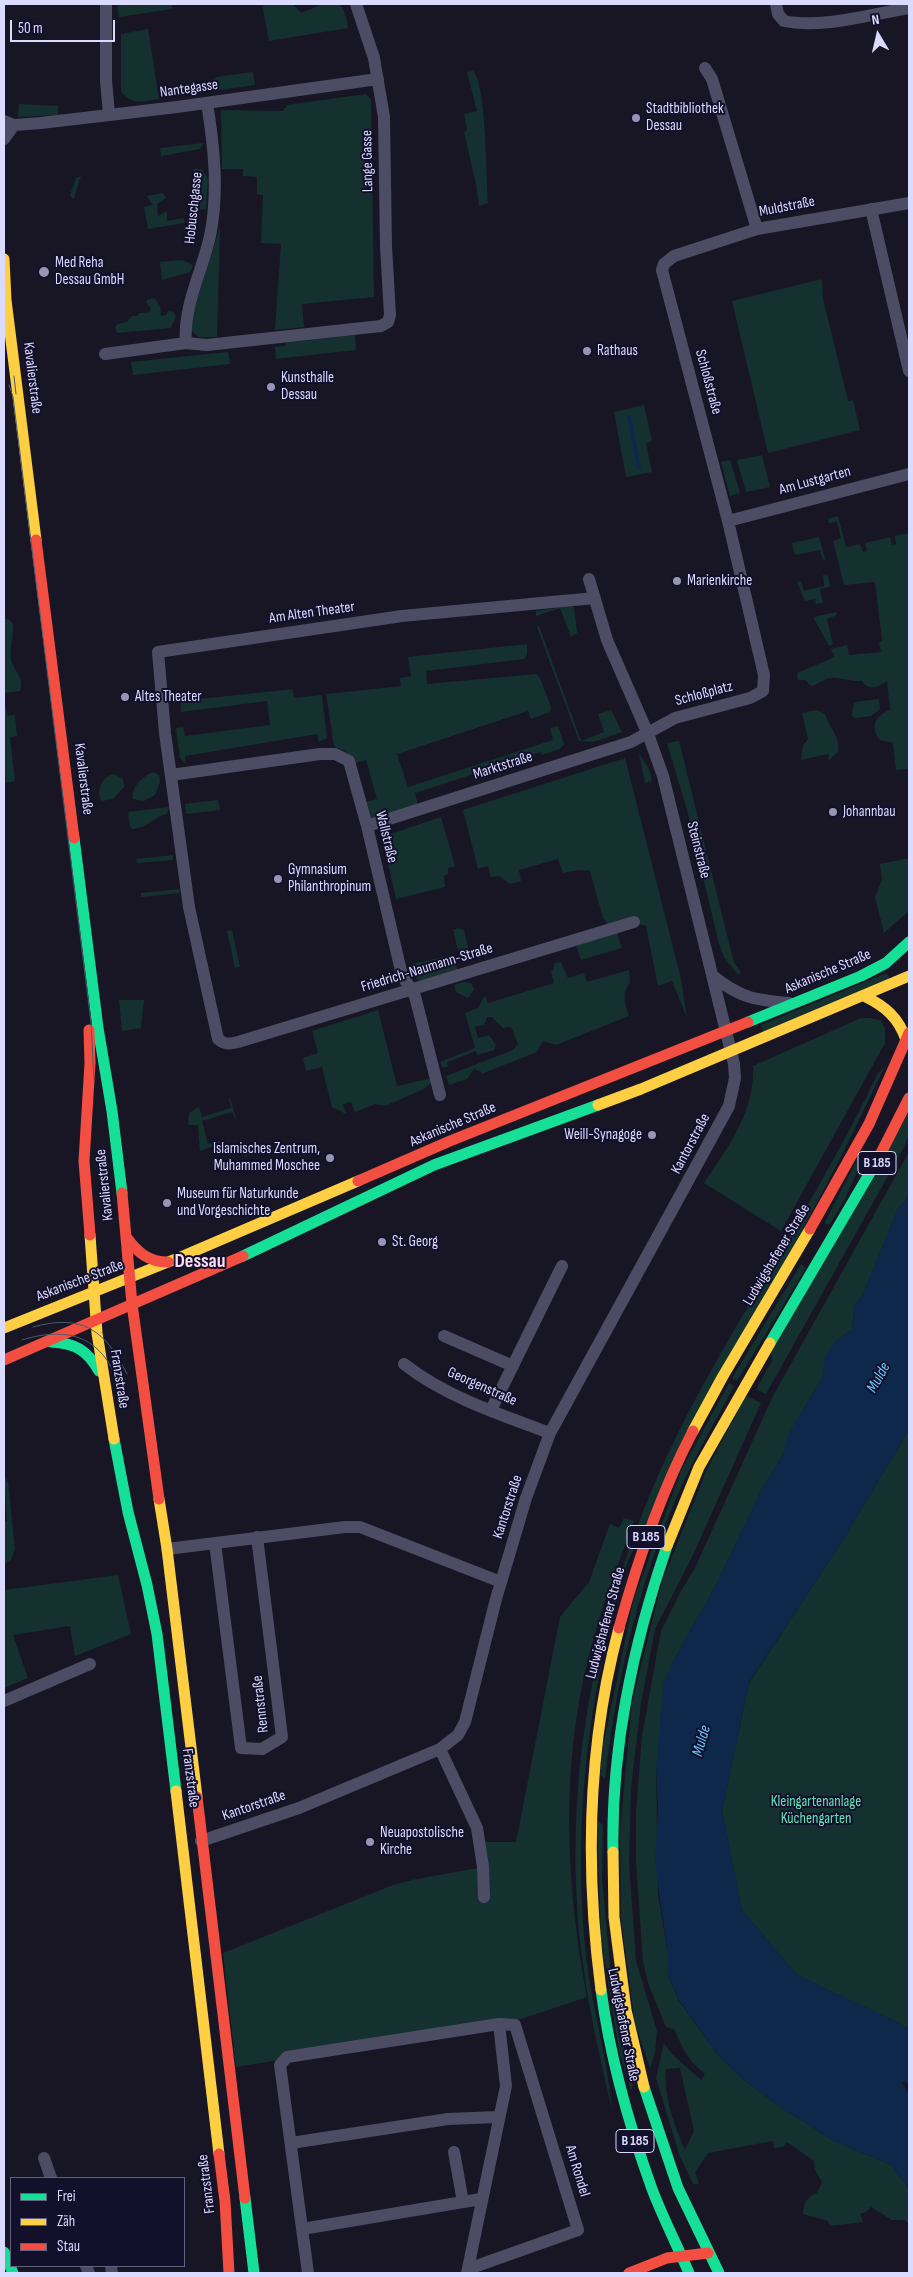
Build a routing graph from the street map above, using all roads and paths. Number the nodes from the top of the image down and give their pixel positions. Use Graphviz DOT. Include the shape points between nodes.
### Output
graph roads {
  1 [pos="106,4"];
  2 [pos="356,4"];
  3 [pos="776,4"];
  4 [pos="909,8"];
  5 [pos="705,68"];
  6 [pos="378,79"];
  7 [pos="207,103"];
  8 [pos="109,115"];
  9 [pos="9,123"];
  10 [pos="4,139"];
  11 [pos="909,203"];
  12 [pos="870,209"];
  13 [pos="757,229"];
  14 [pos="674,256"];
  15 [pos="4,258"];
  16 [pos="4,275"];
  17 [pos="4,341"];
  18 [pos="186,343"];
  19 [pos="105,354"];
  20 [pos="909,371"];
  21 [pos="909,474"];
  22 [pos="728,521"];
  23 [pos="589,579"];
  24 [pos="595,598"];
  25 [pos="648,734"];
  26 [pos="171,775"];
  27 [pos="367,826"];
  28 [pos="634,922"];
  29 [pos="909,942"];
  30 [pos="886,963"];
  31 [pos="909,967"];
  32 [pos="713,976"];
  33 [pos="909,976"];
  34 [pos="411,989"];
  35 [pos="864,996"];
  36 [pos="793,1004"];
  37 [pos="726,1031"];
  38 [pos="908,1036"];
  39 [pos="731,1051"];
  40 [pos="440,1094"];
  41 [pos="909,1098"];
  42 [pos="127,1238"];
  43 [pos="171,1261"];
  44 [pos="562,1266"];
  45 [pos="129,1278"];
  46 [pos="94,1291"];
  47 [pos="132,1304"];
  48 [pos="96,1320"];
  49 [pos="4,1328"];
  50 [pos="444,1336"];
  51 [pos="46,1342"];
  52 [pos="4,1360"];
  53 [pos="404,1364"];
  54 [pos="513,1366"];
  55 [pos="103,1378"];
  56 [pos="491,1410"];
  57 [pos="550,1433"];
  58 [pos="257,1538"];
  59 [pos="215,1543"];
  60 [pos="167,1549"];
  61 [pos="501,1582"];
  62 [pos="90,1664"];
  63 [pos="4,1701"];
  64 [pos="440,1750"];
  65 [pos="200,1841"];
  66 [pos="484,1897"];
  67 [pos="499,2024"];
  68 [pos="498,2117"];
  69 [pos="290,2143"];
  70 [pos="454,2152"];
  71 [pos="44,2158"];
  72 [pos="51,2177"];
  73 [pos="481,2199"];
  74 [pos="463,2202"];
  75 [pos="302,2230"];
  76 [pos="4,2252"];
  77 [pos="708,2253"];
  78 [pos="680,2255"];
  79 [pos="10,2266"];
  80 [pos="467,2271"];
  81 [pos="229,2273"];
  82 [pos="254,2273"];
  83 [pos="308,2273"];
  84 [pos="629,2273"];
  85 [pos="688,2273"];
  86 [pos="718,2273"];
  1 -- 8 [label="street"];
  2 -- 6 [label="street, Lange Gasse"];
  3 -- 4 [label="street" via="784,22 813,24"];
  5 -- 13 [label="street" via="712,79"];
  6 -- 7 [label="street, Nantegasse"];
  6 -- 18 [label="street, Lange Gasse" via="384,117 388,322 381,326 280,338 207,345"];
  7 -- 8 [label="street, Nantegasse"];
  7 -- 18 [label="street, Hobuschgasse" via="215,155 213,211 208,242 188,310"];
  8 -- 9 [label="street, Nantegasse"];
  9 -- 10 [label="street"];
  11 -- 12 [label="street, Muldstraße"];
  12 -- 13 [label="street, Muldstraße"];
  12 -- 20 [label="street"];
  13 -- 14 [label="street, Muldstraße"];
  14 -- 22 [label="street, Schloßstraße" via="664,264 662,275"];
  15 -- 16 [label="main road, Kavalierstraße"];
  16 -- 42 [label="main road, Kavalierstraße"];
  17 -- 46 [label="main road, Kavalierstraße" via="88,1023 90,1064 83,1135"];
  18 -- 19 [label="street"];
  21 -- 22 [label="street, Am Lustgarten"];
  22 -- 25 [label="street, Schloßplatz" via="764,675 763,691 745,700 675,718"];
  23 -- 24 [label="street"];
  24 -- 25 [label="street" via="607,640"];
  24 -- 26 [label="street, Am Alten Theater" via="402,616 158,652"];
  25 -- 27 [label="street, Marktstraße"];
  25 -- 32 [label="street, Steinstraße" via="669,798"];
  26 -- 27 [label="street, Wallstraße" via="320,754 340,755 351,766"];
  26 -- 34 [label="street, Friedrich-Naumann-Straße" via="190,907 218,1039 229,1044"];
  27 -- 34 [label="street, Wallstraße" via="402,975"];
  28 -- 34 [label="street, Friedrich-Naumann-Straße"];
  29 -- 30 [label="main road, Askanische Straße"];
  30 -- 31 [label="main road"];
  30 -- 36 [label="main road, Askanische Straße"];
  32 -- 36 [label="street" via="741,995"];
  32 -- 37 [label="street, Steinstraße"];
  33 -- 35 [label="main road, Askanische Straße"];
  34 -- 40 [label="street, Wallstraße"];
  35 -- 38 [label="main road" via="892,1012"];
  35 -- 39 [label="main road, Askanische Straße"];
  36 -- 37 [label="main road, Askanische Straße"];
  37 -- 39 [label="street, Steinstraße"];
  37 -- 43 [label="main road, Askanische Straße" via="450,1141"];
  38 -- 78 [label="main road, Ludwigshafener Straße / B 185" via="870,1122 798,1251 722,1376 676,1464 654,1515 624,1603 601,1705 589,1859 600,1998 632,2133"];
  39 -- 47 [label="main road, Askanische Straße" via="641,1089 434,1165 277,1241"];
  39 -- 57 [label="street, Kantorstraße" via="735,1078 729,1106"];
  41 -- 77 [label="main road, Ludwigshafener Straße / B 185" via="842,1226 704,1458 656,1577 628,1680 618,1743 612,1835 612,1895 618,1969 626,2020 653,2125"];
  42 -- 43 [label="main road" via="146,1258 157,1262"];
  42 -- 45 [label="main road, Kavalierstraße"];
  43 -- 45 [label="main road, Askanische Straße"];
  44 -- 54 [label="street"];
  45 -- 46 [label="main road, Askanische Straße"];
  45 -- 47 [label="main road, Kavalierstraße"];
  46 -- 48 [label="main road, Franzstraße"];
  46 -- 49 [label="main road, Askanische Straße"];
  47 -- 48 [label="main road, Askanische Straße"];
  47 -- 60 [label="main road, Franzstraße"];
  48 -- 51 [label="main road, Askanische Straße"];
  48 -- 55 [label="main road, Franzstraße"];
  50 -- 54 [label="street"];
  51 -- 52 [label="main road, Askanische Straße"];
  51 -- 55 [label="main road" via="65,1342 81,1347"];
  53 -- 56 [label="street, Georgenstraße" via="422,1378"];
  54 -- 56 [label="street"];
  55 -- 81 [label="main road, Franzstraße" via="128,1512 156,1634 225,2201"];
  56 -- 57 [label="street, Georgenstraße"];
  57 -- 61 [label="street, Kantorstraße"];
  58 -- 59 [label="street"];
  58 -- 59 [label="street, Rennstraße" via="282,1737 262,1749 241,1748"];
  58 -- 61 [label="street" via="360,1527"];
  59 -- 60 [label="street"];
  60 -- 65 [label="main road, Franzstraße"];
  61 -- 64 [label="street, Kantorstraße" via="465,1722 458,1735"];
  62 -- 63 [label="street"];
  64 -- 65 [label="street, Kantorstraße" via="299,1808"];
  64 -- 66 [label="street" via="477,1828"];
  65 -- 82 [label="main road, Franzstraße"];
  67 -- 68 [label="street, Am Rondel" via="506,2086"];
  67 -- 69 [label="street" via="287,2058 280,2065"];
  67 -- 80 [label="street, Am Rondel" via="515,2025 578,2230"];
  68 -- 69 [label="street" via="448,2119"];
  68 -- 73 [label="street, Am Rondel"];
  69 -- 75 [label="street"];
  70 -- 74 [label="street"];
  71 -- 72 [label="street"];
  73 -- 74 [label="street"];
  73 -- 80 [label="street, Am Rondel"];
  74 -- 75 [label="street"];
  75 -- 83 [label="street"];
  76 -- 79 [label="main road"];
  77 -- 78 [label="main road"];
  77 -- 85 [label="main road"];
  77 -- 86 [label="main road, B 185"];
  78 -- 84 [label="main road"];
  78 -- 85 [label="main road, Ludwigshafener Straße / B 185"];
}
